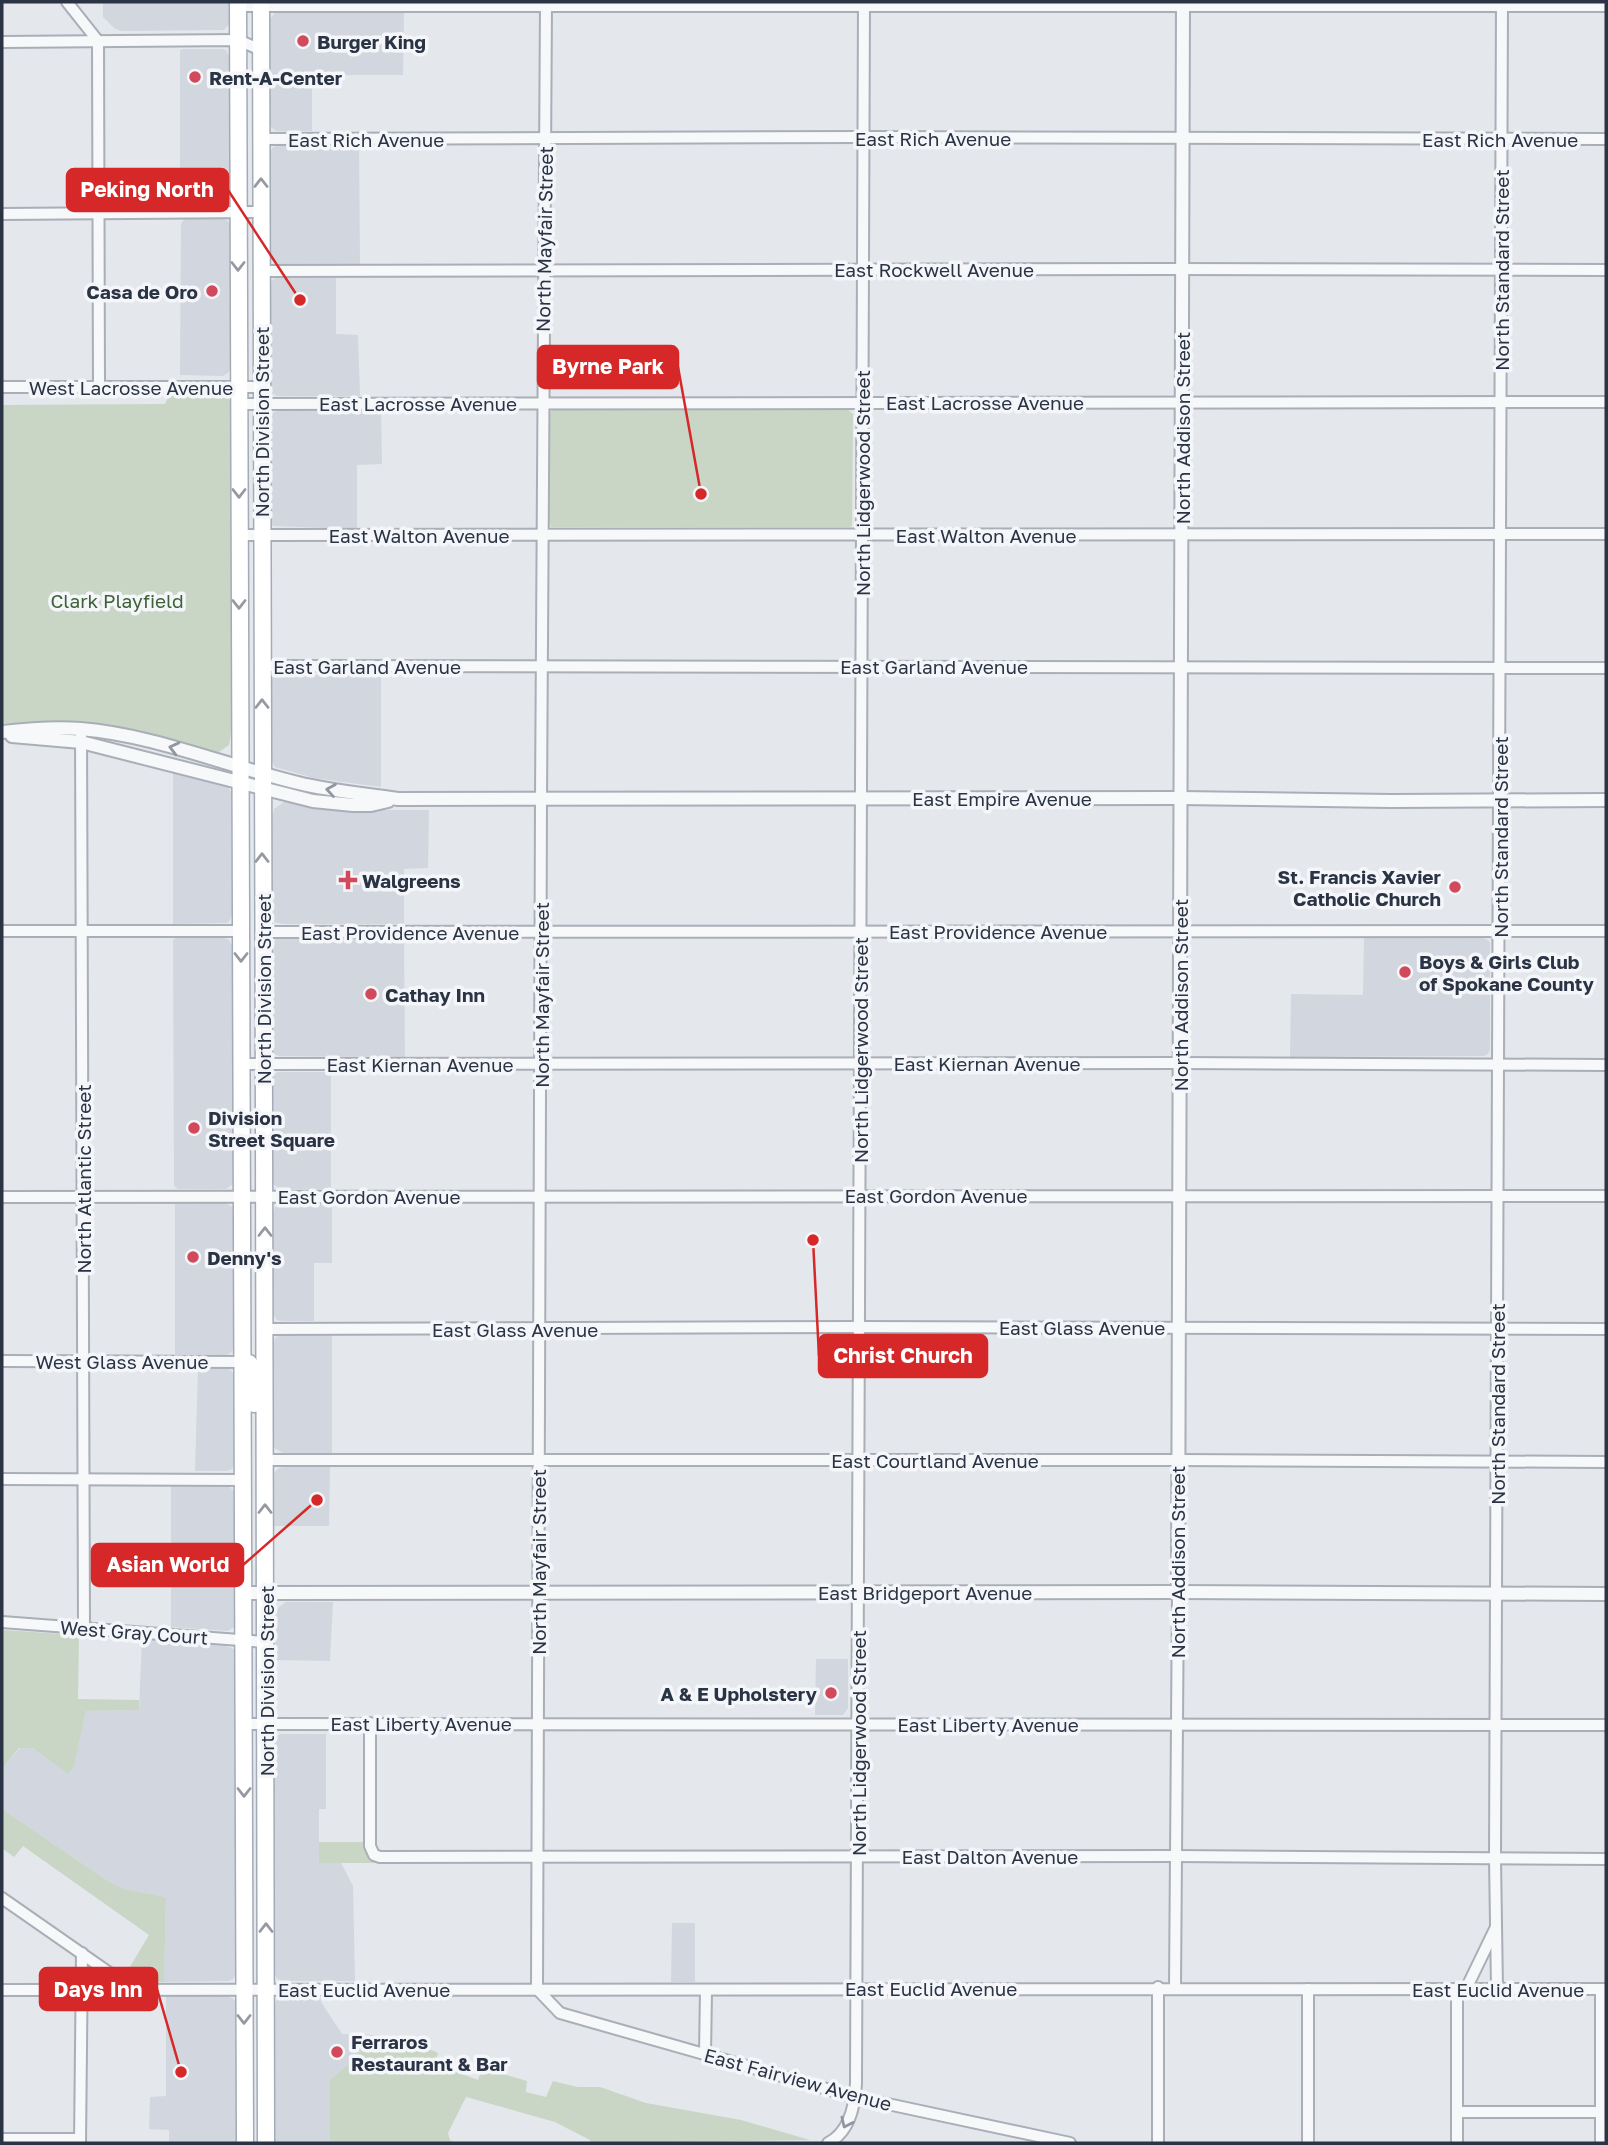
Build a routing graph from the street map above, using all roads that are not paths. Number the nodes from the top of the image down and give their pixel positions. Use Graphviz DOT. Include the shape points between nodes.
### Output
graph roads {
  1 [pos="67,2"];
  2 [pos="864,3"];
  3 [pos="238,4"];
  4 [pos="261,4"];
  5 [pos="546,4"];
  6 [pos="1183,4"];
  7 [pos="1502,4"];
  8 [pos="1606,6"];
  9 [pos="238,40"];
  10 [pos="98,41"];
  11 [pos="2,42"];
  12 [pos="261,50"];
  13 [pos="863,137"];
  14 [pos="545,138"];
  15 [pos="1183,138"];
  16 [pos="261,139"];
  17 [pos="1501,139"];
  18 [pos="1606,139"];
  19 [pos="98,212"];
  20 [pos="238,212"];
  21 [pos="261,212"];
  22 [pos="2,214"];
  23 [pos="863,269"];
  24 [pos="1183,269"];
  25 [pos="1501,270"];
  26 [pos="1606,270"];
  27 [pos="261,271"];
  28 [pos="543,271"];
  29 [pos="2,387"];
  30 [pos="99,387"];
  31 [pos="239,387"];
  32 [pos="260,387"];
  33 [pos="542,402"];
  34 [pos="862,402"];
  35 [pos="1183,402"];
  36 [pos="1606,402"];
  37 [pos="1500,403"];
  38 [pos="239,404"];
  39 [pos="260,404"];
  40 [pos="1606,534"];
  41 [pos="239,535"];
  42 [pos="261,535"];
  43 [pos="542,535"];
  44 [pos="862,535"];
  45 [pos="1182,535"];
  46 [pos="1500,535"];
  47 [pos="262,666"];
  48 [pos="542,666"];
  49 [pos="861,666"];
  50 [pos="1181,667"];
  51 [pos="1499,668"];
  52 [pos="1606,668"];
  53 [pos="2,734"];
  54 [pos="81,736"];
  55 [pos="240,774"];
  56 [pos="262,780"];
  57 [pos="1180,798"];
  58 [pos="541,799"];
  59 [pos="861,799"];
  60 [pos="1606,800"];
  61 [pos="1499,801"];
  62 [pos="860,930"];
  63 [pos="2,931"];
  64 [pos="81,931"];
  65 [pos="240,931"];
  66 [pos="1180,931"];
  67 [pos="1606,931"];
  68 [pos="263,932"];
  69 [pos="541,932"];
  70 [pos="1500,932"];
  71 [pos="860,1063"];
  72 [pos="1179,1063"];
  73 [pos="263,1064"];
  74 [pos="541,1064"];
  75 [pos="241,1065"];
  76 [pos="1499,1065"];
  77 [pos="1606,1065"];
  78 [pos="1179,1195"];
  79 [pos="1606,1195"];
  80 [pos="242,1196"];
  81 [pos="265,1196"];
  82 [pos="541,1196"];
  83 [pos="859,1196"];
  84 [pos="1499,1196"];
  85 [pos="2,1197"];
  86 [pos="83,1197"];
  87 [pos="242,1271"];
  88 [pos="859,1327"];
  89 [pos="1179,1327"];
  90 [pos="264,1329"];
  91 [pos="539,1329"];
  92 [pos="1498,1329"];
  93 [pos="1606,1329"];
  94 [pos="2,1361"];
  95 [pos="83,1362"];
  96 [pos="242,1362"];
  97 [pos="265,1433"];
  98 [pos="265,1460"];
  99 [pos="539,1460"];
  100 [pos="859,1460"];
  101 [pos="1178,1460"];
  102 [pos="1497,1462"];
  103 [pos="1606,1462"];
  104 [pos="2,1479"];
  105 [pos="83,1479"];
  106 [pos="242,1479"];
  107 [pos="539,1592"];
  108 [pos="858,1592"];
  109 [pos="1178,1592"];
  110 [pos="243,1593"];
  111 [pos="266,1593"];
  112 [pos="1497,1594"];
  113 [pos="1606,1594"];
  114 [pos="2,1622"];
  115 [pos="84,1628"];
  116 [pos="244,1640"];
  117 [pos="265,1642"];
  118 [pos="370,1723"];
  119 [pos="538,1723"];
  120 [pos="858,1723"];
  121 [pos="244,1724"];
  122 [pos="266,1724"];
  123 [pos="1176,1724"];
  124 [pos="1496,1725"];
  125 [pos="1606,1725"];
  126 [pos="858,1856"];
  127 [pos="1176,1856"];
  128 [pos="537,1857"];
  129 [pos="1606,1858"];
  130 [pos="1495,1859"];
  131 [pos="2,1898"];
  132 [pos="1497,1925"];
  133 [pos="82,1953"];
  134 [pos="1158,1987"];
  135 [pos="1175,1987"];
  136 [pos="857,1988"];
  137 [pos="255,1989"];
  138 [pos="537,1989"];
  139 [pos="1308,1989"];
  140 [pos="1461,1989"];
  141 [pos="1497,1989"];
  142 [pos="1603,1989"];
  143 [pos="2,1990"];
  144 [pos="82,1990"];
  145 [pos="134,1990"];
  146 [pos="706,1990"];
  147 [pos="705,2054"];
  148 [pos="855,2097"];
  149 [pos="1458,2112"];
  150 [pos="1601,2112"];
  151 [pos="2,2139"];
  152 [pos="80,2141"];
  153 [pos="245,2143"];
  154 [pos="266,2143"];
  155 [pos="828,2143"];
  156 [pos="1070,2143"];
  157 [pos="1158,2143"];
  158 [pos="1308,2143"];
  159 [pos="1457,2143"];
  160 [pos="1601,2143"];
  1 -- 10 [label="street"];
  2 -- 5 [label="street"];
  2 -- 6 [label="street"];
  2 -- 13 [label="street, North Lidgerwood Street"];
  3 -- 4 [label="street"];
  3 -- 9 [label="main road, North Division Street"];
  4 -- 5 [label="street"];
  4 -- 12 [label="main road, North Division Street"];
  5 -- 14 [label="street, North Mayfair Street"];
  6 -- 7 [label="street"];
  6 -- 15 [label="street, North Addison Street"];
  7 -- 8 [label="street"];
  7 -- 17 [label="street, North Standard Street"];
  9 -- 10 [label="street"];
  9 -- 12 [label="street"];
  9 -- 20 [label="main road, North Division Street"];
  10 -- 11 [label="street"];
  10 -- 19 [label="street"];
  12 -- 16 [label="main road, North Division Street"];
  13 -- 14 [label="street, East Rich Avenue"];
  13 -- 15 [label="street, East Rich Avenue"];
  13 -- 23 [label="street, North Lidgerwood Street"];
  14 -- 16 [label="street, East Rich Avenue"];
  14 -- 28 [label="street, North Mayfair Street"];
  15 -- 17 [label="street, East Rich Avenue"];
  15 -- 24 [label="street, North Addison Street"];
  21 -- 16 [label="main road, North Division Street, one-way"];
  17 -- 18 [label="street, East Rich Avenue"];
  17 -- 25 [label="street, North Standard Street"];
  19 -- 20 [label="street"];
  19 -- 22 [label="street"];
  19 -- 30 [label="street"];
  20 -- 21 [label="street"];
  20 -- 31 [label="main road, North Division Street, one-way"];
  21 -- 27 [label="main road, North Division Street"];
  23 -- 24 [label="street, East Rockwell Avenue"];
  23 -- 28 [label="street, East Rockwell Avenue"];
  23 -- 34 [label="street, North Lidgerwood Street"];
  24 -- 25 [label="street, East Rockwell Avenue"];
  24 -- 35 [label="street, North Addison Street"];
  25 -- 26 [label="street, East Rockwell Avenue"];
  25 -- 37 [label="street, North Standard Street"];
  27 -- 28 [label="street, East Rockwell Avenue"];
  27 -- 32 [label="main road, North Division Street"];
  28 -- 33 [label="street, North Mayfair Street"];
  29 -- 30 [label="street, West Lacrosse Avenue"];
  30 -- 31 [label="street, West Lacrosse Avenue"];
  31 -- 32 [label="street, West Lacrosse Avenue"];
  31 -- 38 [label="main road, North Division Street"];
  32 -- 39 [label="main road, North Division Street"];
  33 -- 34 [label="street, East Lacrosse Avenue"];
  33 -- 39 [label="street, East Lacrosse Avenue"];
  33 -- 43 [label="street, North Mayfair Street"];
  34 -- 35 [label="street, East Lacrosse Avenue"];
  34 -- 44 [label="street, North Lidgerwood Street"];
  35 -- 37 [label="street, East Lacrosse Avenue"];
  35 -- 45 [label="street, North Addison Street"];
  36 -- 37 [label="street, East Lacrosse Avenue"];
  37 -- 46 [label="street, North Standard Street"];
  38 -- 39 [label="street, East Lacrosse Avenue"];
  38 -- 41 [label="main road, North Division Street, one-way"];
  39 -- 42 [label="main road, North Division Street"];
  40 -- 46 [label="street, East Walton Avenue"];
  41 -- 42 [label="street, East Walton Avenue"];
  41 -- 55 [label="main road, North Division Street, one-way"];
  42 -- 43 [label="street, East Walton Avenue"];
  42 -- 47 [label="main road, North Division Street"];
  43 -- 44 [label="street, East Walton Avenue"];
  43 -- 48 [label="street, North Mayfair Street"];
  44 -- 45 [label="street, East Walton Avenue"];
  44 -- 49 [label="street, North Lidgerwood Street"];
  45 -- 46 [label="street, East Walton Avenue"];
  45 -- 50 [label="street, North Addison Street"];
  46 -- 51 [label="street, North Standard Street"];
  47 -- 48 [label="street, East Garland Avenue"];
  56 -- 47 [label="main road, North Division Street, one-way"];
  48 -- 49 [label="street, East Garland Avenue"];
  48 -- 58 [label="street, North Mayfair Street"];
  49 -- 50 [label="street, East Garland Avenue"];
  49 -- 59 [label="street, North Lidgerwood Street"];
  50 -- 51 [label="street, East Garland Avenue"];
  50 -- 57 [label="street, North Addison Street"];
  51 -- 52 [label="street, East Garland Avenue"];
  51 -- 61 [label="street, North Standard Street"];
  53 -- 54 [label="street, East Empire Avenue" via="35,728"];
  54 -- 55 [label="street, East Empire Avenue" via="132,738"];
  54 -- 64 [label="street, North Atlantic Street"];
  55 -- 56 [label="street, East Empire Avenue"];
  55 -- 65 [label="main road, North Division Street"];
  56 -- 58 [label="street, East Empire Avenue" via="398,799"];
  68 -- 56 [label="main road, North Division Street, one-way"];
  57 -- 59 [label="street, East Empire Avenue"];
  57 -- 61 [label="street, East Empire Avenue"];
  57 -- 66 [label="street, North Addison Street"];
  58 -- 59 [label="street, East Empire Avenue"];
  58 -- 69 [label="street, North Mayfair Street"];
  59 -- 62 [label="street, North Lidgerwood Street"];
  60 -- 61 [label="street, East Empire Avenue"];
  61 -- 70 [label="street, North Standard Street"];
  62 -- 66 [label="street, East Providence Avenue"];
  62 -- 69 [label="street, East Providence Avenue"];
  62 -- 71 [label="street, North Lidgerwood Street"];
  63 -- 64 [label="street"];
  64 -- 65 [label="street"];
  64 -- 86 [label="street, North Atlantic Street"];
  65 -- 75 [label="main road, North Division Street, one-way"];
  66 -- 70 [label="street, East Providence Avenue"];
  66 -- 72 [label="street, North Addison Street"];
  67 -- 70 [label="street, East Providence Avenue"];
  68 -- 69 [label="street, East Providence Avenue"];
  68 -- 73 [label="main road, North Division Street"];
  69 -- 74 [label="street, North Mayfair Street"];
  70 -- 76 [label="street, North Standard Street"];
  71 -- 72 [label="street, East Kiernan Avenue"];
  71 -- 74 [label="street, East Kiernan Avenue"];
  71 -- 83 [label="street, North Lidgerwood Street"];
  72 -- 76 [label="street, East Kiernan Avenue"];
  72 -- 78 [label="street, North Addison Street"];
  73 -- 74 [label="street, East Kiernan Avenue"];
  73 -- 75 [label="street, East Kiernan Avenue"];
  73 -- 81 [label="main road, North Division Street"];
  74 -- 82 [label="street, North Mayfair Street"];
  75 -- 80 [label="main road, North Division Street"];
  76 -- 77 [label="street, East Kiernan Avenue"];
  76 -- 84 [label="street, North Standard Street"];
  78 -- 83 [label="street, East Gordon Avenue"];
  78 -- 84 [label="street, East Gordon Avenue"];
  78 -- 89 [label="street, North Addison Street"];
  79 -- 84 [label="street, East Gordon Avenue"];
  80 -- 81 [label="street, East Gordon Avenue"];
  80 -- 86 [label="street, East Gordon Avenue"];
  80 -- 87 [label="main road, North Division Street"];
  81 -- 82 [label="street, East Gordon Avenue"];
  90 -- 81 [label="main road, North Division Street, one-way"];
  82 -- 83 [label="street, East Gordon Avenue"];
  82 -- 91 [label="street, North Mayfair Street"];
  83 -- 88 [label="street, North Lidgerwood Street"];
  84 -- 92 [label="street, North Standard Street"];
  85 -- 86 [label="street, East Gordon Avenue"];
  86 -- 95 [label="street, North Atlantic Street"];
  87 -- 90 [label="main road" via="251,1283 252,1324"];
  87 -- 96 [label="main road, North Division Street"];
  88 -- 89 [label="street, East Glass Avenue"];
  88 -- 91 [label="street, East Glass Avenue"];
  88 -- 100 [label="street, North Lidgerwood Street"];
  89 -- 92 [label="street, East Glass Avenue"];
  89 -- 101 [label="street, North Addison Street"];
  90 -- 91 [label="street, East Glass Avenue"];
  90 -- 97 [label="main road, North Division Street"];
  91 -- 99 [label="street, North Mayfair Street"];
  92 -- 93 [label="street, East Glass Avenue"];
  92 -- 102 [label="street, North Standard Street"];
  94 -- 95 [label="street, West Glass Avenue"];
  95 -- 96 [label="street, West Glass Avenue"];
  95 -- 105 [label="street, North Atlantic Street"];
  96 -- 97 [label="main road" via="254,1371 254,1430"];
  96 -- 106 [label="main road, North Division Street"];
  97 -- 98 [label="main road, North Division Street"];
  98 -- 99 [label="street, East Courtland Avenue"];
  111 -- 98 [label="main road, North Division Street, one-way"];
  99 -- 100 [label="street, East Courtland Avenue"];
  99 -- 107 [label="street, North Mayfair Street"];
  100 -- 101 [label="street, East Courtland Avenue"];
  100 -- 108 [label="street, North Lidgerwood Street"];
  101 -- 102 [label="street, East Courtland Avenue"];
  101 -- 109 [label="street, North Addison Street"];
  102 -- 103 [label="street, East Courtland Avenue"];
  102 -- 112 [label="street, North Standard Street"];
  104 -- 105 [label="street"];
  105 -- 106 [label="street"];
  105 -- 115 [label="street, North Atlantic Street"];
  106 -- 110 [label="main road, North Division Street"];
  107 -- 108 [label="street, East Bridgeport Avenue"];
  107 -- 111 [label="street, East Bridgeport Avenue"];
  107 -- 119 [label="street, North Mayfair Street"];
  108 -- 109 [label="street, East Bridgeport Avenue"];
  108 -- 120 [label="street, North Lidgerwood Street"];
  109 -- 112 [label="street, East Bridgeport Avenue"];
  109 -- 123 [label="street, North Addison Street"];
  110 -- 111 [label="street, East Bridgeport Avenue"];
  110 -- 116 [label="main road, North Division Street"];
  111 -- 117 [label="main road, North Division Street"];
  112 -- 113 [label="street, East Bridgeport Avenue"];
  112 -- 124 [label="street, North Standard Street"];
  114 -- 115 [label="street, West Gray Court"];
  115 -- 116 [label="street, West Gray Court"];
  116 -- 117 [label="street, West Gray Court"];
  116 -- 121 [label="main road, North Division Street"];
  117 -- 122 [label="main road, North Division Street"];
  118 -- 119 [label="street, East Liberty Avenue"];
  118 -- 122 [label="street, East Liberty Avenue"];
  118 -- 128 [label="street, East Dalton Avenue" via="370,1846 374,1855"];
  119 -- 120 [label="street, East Liberty Avenue"];
  119 -- 128 [label="street, North Mayfair Street"];
  120 -- 123 [label="street, East Liberty Avenue"];
  120 -- 126 [label="street, North Lidgerwood Street"];
  121 -- 122 [label="street, East Liberty Avenue"];
  121 -- 137 [label="main road, North Division Street, one-way"];
  137 -- 122 [label="main road, North Division Street, one-way"];
  123 -- 124 [label="street, East Liberty Avenue"];
  123 -- 127 [label="street, North Addison Street"];
  124 -- 125 [label="street, East Liberty Avenue"];
  124 -- 130 [label="street, North Standard Street"];
  126 -- 127 [label="street, East Dalton Avenue"];
  126 -- 128 [label="street, East Dalton Avenue"];
  126 -- 136 [label="street, North Lidgerwood Street"];
  127 -- 130 [label="street, East Dalton Avenue"];
  127 -- 135 [label="street, North Addison Street"];
  128 -- 138 [label="street, North Mayfair Street"];
  129 -- 130 [label="street, East Dalton Avenue"];
  130 -- 132 [label="street, North Standard Street"];
  131 -- 133 [label="street"];
  132 -- 140 [label="street, North Standard Street"];
  132 -- 141 [label="street, North Standard Street"];
  133 -- 144 [label="street"];
  133 -- 145 [label="street"];
  134 -- 135 [label="street, East Euclid Avenue"];
  134 -- 136 [label="street, East Euclid Avenue"];
  134 -- 157 [label="street"];
  135 -- 139 [label="street, East Euclid Avenue"];
  136 -- 146 [label="street, East Euclid Avenue"];
  136 -- 148 [label="street, North Lidgerwood Street"];
  137 -- 138 [label="street, East Euclid Avenue"];
  137 -- 145 [label="street, East Euclid Avenue"];
  137 -- 153 [label="main road, North Division Street, one-way"];
  137 -- 154 [label="main road, North Division Street"];
  138 -- 146 [label="street, East Euclid Avenue"];
  138 -- 147 [label="street, East Fairview Avenue" via="560,2013"];
  139 -- 140 [label="street, East Euclid Avenue"];
  139 -- 158 [label="street"];
  140 -- 141 [label="street, East Euclid Avenue"];
  140 -- 149 [label="street, North Standard Street"];
  141 -- 142 [label="street, East Euclid Avenue"];
  142 -- 150 [label="street"];
  143 -- 144 [label="street, East Euclid Avenue"];
  144 -- 145 [label="street, East Euclid Avenue"];
  144 -- 152 [label="street"];
  146 -- 147 [label="street"];
  147 -- 148 [label="street, East Fairview Avenue"];
  148 -- 155 [label="street, one-way" via="845,2129"];
  148 -- 156 [label="street, East Fairview Avenue"];
  149 -- 150 [label="street"];
  149 -- 159 [label="street, North Standard Street"];
  150 -- 160 [label="street"];
  151 -- 152 [label="street"];
}
